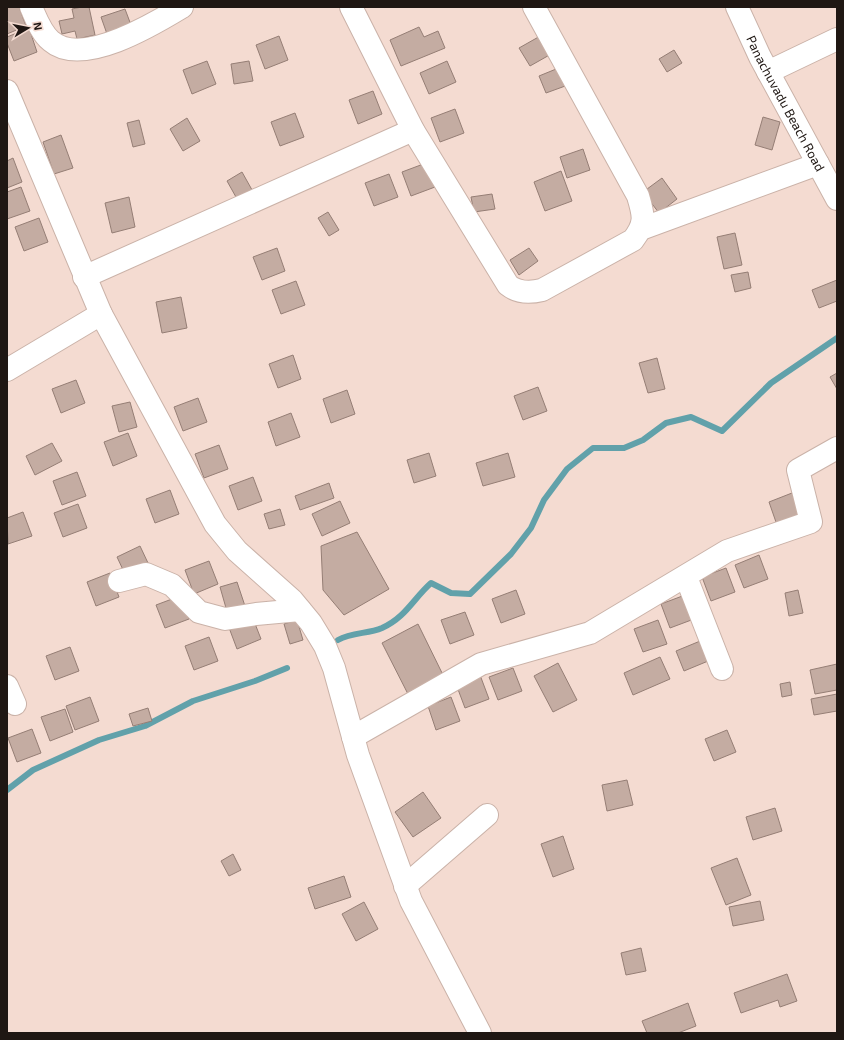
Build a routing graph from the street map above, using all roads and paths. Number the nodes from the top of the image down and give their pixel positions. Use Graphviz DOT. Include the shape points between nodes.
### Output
graph roads {
  1 [pos="31,7"];
  2 [pos="182,7"];
  3 [pos="351,7"];
  4 [pos="534,7"];
  5 [pos="737,7"];
  6 [pos="837,39"];
  7 [pos="768,72"];
  8 [pos="7,91"];
  9 [pos="413,130"];
  10 [pos="818,164"];
  11 [pos="837,199"];
  12 [pos="641,229"];
  13 [pos="84,277"];
  14 [pos="100,314"];
  15 [pos="7,370"];
  16 [pos="837,448"];
  17 [pos="686,577"];
  18 [pos="119,580"];
  19 [pos="300,610"];
  20 [pos="722,669"];
  21 [pos="353,737"];
  22 [pos="487,815"];
  23 [pos="405,886"];
  24 [pos="480,1033"];
  1 -- 2 [label="street" via="41,28 51,41 65,49 106,44 147,29"];
  3 -- 9 [label="street"];
  4 -- 12 [label="street" via="638,196 643,212"];
  5 -- 7 [label="street, Panachuvadu Beach Road"];
  6 -- 7 [label="street"];
  7 -- 10 [label="street, Panachuvadu Beach Road"];
  8 -- 13 [label="street"];
  9 -- 12 [label="street" via="508,285 514,290 542,290 633,240"];
  9 -- 13 [label="street"];
  10 -- 11 [label="street, Panachuvadu Beach Road"];
  10 -- 12 [label="street"];
  13 -- 14 [label="street"];
  14 -- 15 [label="street"];
  14 -- 19 [label="street" via="215,524 237,551 266,575"];
  16 -- 17 [label="street" via="798,470 811,522 727,551"];
  17 -- 20 [label="street"];
  17 -- 21 [label="street" via="590,633 480,664"];
  18 -- 19 [label="street" via="146,574 172,585 199,612 225,619"];
  19 -- 21 [label="street" via="312,623 325,646 334,668"];
  21 -- 23 [label="street"];
  22 -- 23 [label="street"];
  23 -- 24 [label="street"];
}
